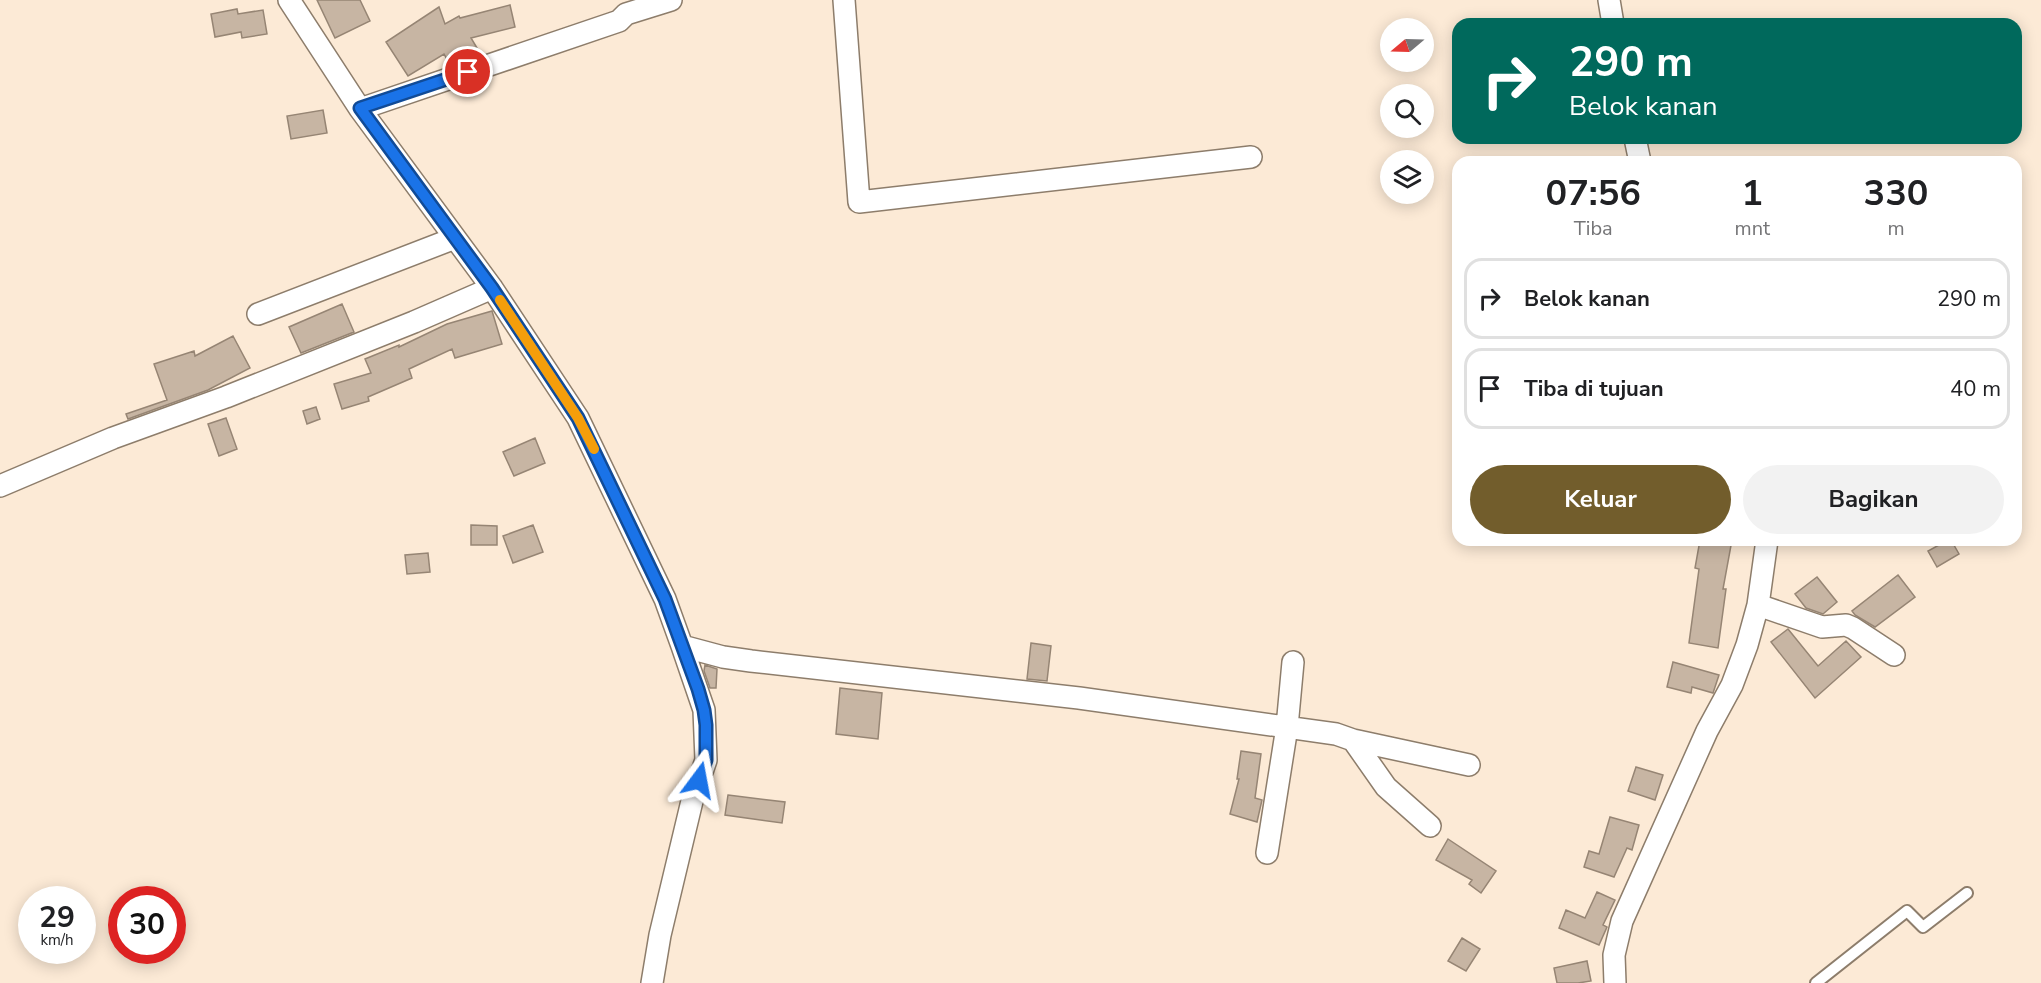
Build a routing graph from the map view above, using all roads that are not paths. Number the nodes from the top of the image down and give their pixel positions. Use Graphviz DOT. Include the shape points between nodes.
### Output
graph roads {
  1 [pos="289,0"];
  2 [pos="671,0"];
  3 [pos="844,0"];
  4 [pos="1609,0"];
  5 [pos="625,7"];
  6 [pos="1612,18"];
  7 [pos="360,108"];
  8 [pos="1251,157"];
  9 [pos="455,238"];
  10 [pos="492,288"];
  11 [pos="258,314"];
  12 [pos="0,486"];
  13 [pos="1766,546"];
  14 [pos="1758,605"];
  15 [pos="682,646"];
  16 [pos="1894,655"];
  17 [pos="1293,662"];
  18 [pos="1287,728"];
  19 [pos="1353,740"];
  20 [pos="1468,765"];
  21 [pos="1430,826"];
  22 [pos="1268,853"];
  23 [pos="1966,893"];
  24 [pos="652,983"];
  25 [pos="1615,983"];
  26 [pos="1816,983"];
  1 -- 7 [label="street"];
  2 -- 5 [label="street"];
  3 -- 8 [label="street" via="859,202"];
  4 -- 6 [label="street"];
  5 -- 7 [label="street" via="619,21"];
  7 -- 9 [label="street"];
  9 -- 10 [label="street"];
  9 -- 11 [label="street"];
  10 -- 12 [label="street"];
  10 -- 15 [label="street" via="578,418 665,599"];
  13 -- 14 [label="street"];
  14 -- 16 [label="street" via="1822,627 1853,628"];
  14 -- 25 [label="street" via="1732,685 1707,731 1622,921 1614,954"];
  15 -- 18 [label="street" via="751,662 1079,698"];
  15 -- 24 [label="street" via="704,710 706,760 692,801"];
  17 -- 18 [label="street"];
  18 -- 19 [label="street"];
  18 -- 22 [label="street"];
  19 -- 20 [label="street"];
  19 -- 21 [label="street" via="1386,787"];
  23 -- 26 [label="lane" via="1923,927 1907,911"];
}
